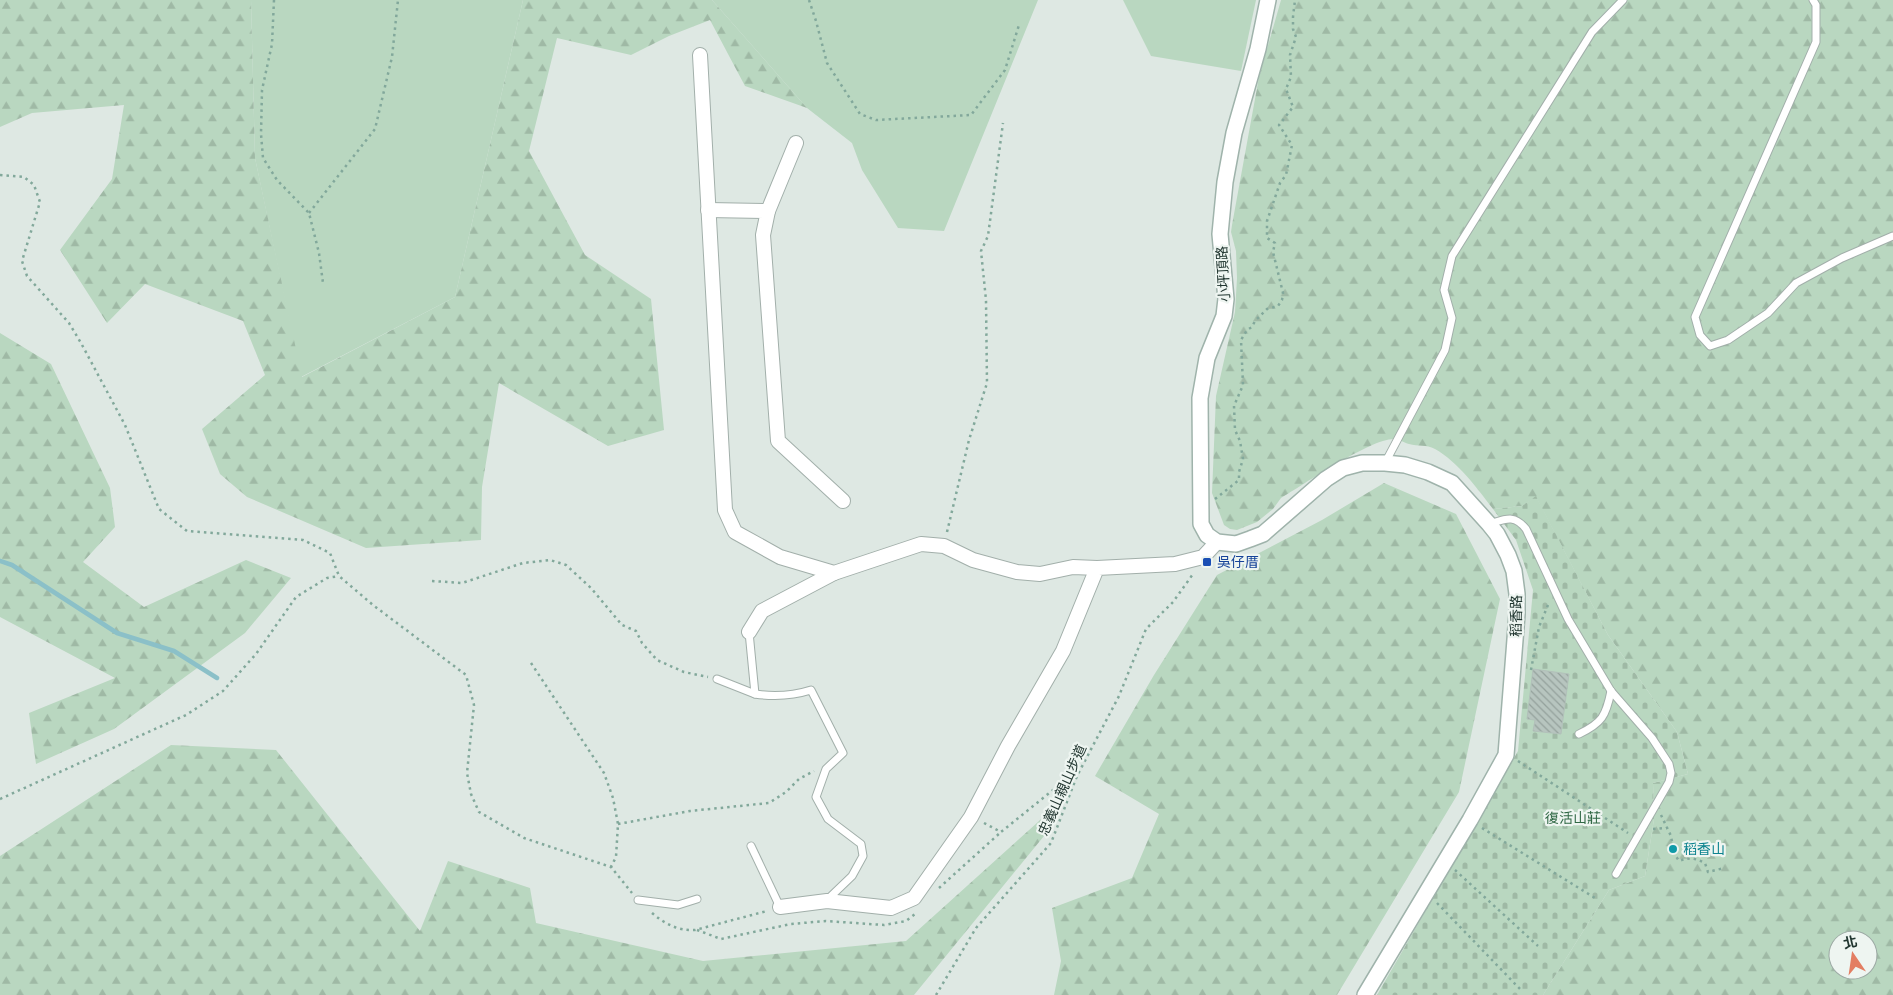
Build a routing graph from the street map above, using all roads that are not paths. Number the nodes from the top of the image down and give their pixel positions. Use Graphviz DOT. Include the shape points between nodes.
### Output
graph roads {
  1 [pos="1268,0"];
  2 [pos="1623,0"];
  3 [pos="1813,0"];
  4 [pos="700,55"];
  5 [pos="796,143"];
  6 [pos="708,210"];
  7 [pos="768,211"];
  8 [pos="1893,236"];
  9 [pos="1385,463"];
  10 [pos="843,501"];
  11 [pos="1489,524"];
  12 [pos="1217,542"];
  13 [pos="1097,568"];
  14 [pos="834,573"];
  15 [pos="748,632"];
  16 [pos="717,679"];
  17 [pos="1611,691"];
  18 [pos="755,694"];
  19 [pos="1579,734"];
  20 [pos="751,846"];
  21 [pos="1616,874"];
  22 [pos="697,899"];
  23 [pos="638,900"];
  24 [pos="827,901"];
  25 [pos="780,907"];
  26 [pos="1364,995"];
  1 -- 12 [label="street, 小坪頂路" via="1234,133 1220,234 1226,299 1224,316 1207,358 1200,398 1201,524 1207,535"];
  2 -- 9 [label="lane" via="1592,32 1452,256 1444,290 1452,318 1445,350"];
  3 -- 8 [label="lane" via="1816,5 1816,42 1695,317 1700,335 1710,346 1728,340 1768,313 1796,283"];
  4 -- 6 [label="street"];
  5 -- 7 [label="street"];
  6 -- 7 [label="street"];
  6 -- 14 [label="street" via="725,510 735,532 780,557"];
  7 -- 10 [label="street" via="763,235 778,441"];
  9 -- 11 [label="street, 稻香路" via="1428,472 1452,483"];
  9 -- 12 [label="street, 稻香路" via="1343,468 1263,534 1236,544"];
  11 -- 17 [label="lane" via="1512,518 1520,522 1559,601"];
  11 -- 26 [label="street, 稻香路" via="1508,555 1517,594 1506,754"];
  12 -- 13 [label="street" via="1203,557 1175,564"];
  13 -- 14 [label="street" via="1073,567 1040,574 1017,572 973,560 944,546 921,544"];
  13 -- 24 [label="street" via="1063,651 971,817 914,898 891,908"];
  14 -- 15 [label="street" via="762,611"];
  15 -- 18 [label="lane"];
  16 -- 18 [label="lane"];
  17 -- 19 [label="lane" via="1607,710 1594,727"];
  17 -- 21 [label="lane" via="1652,738 1669,764 1671,773 1663,793"];
  18 -- 24 [label="lane" via="770,697 811,690 843,753 826,770 816,797 828,819 861,844 863,856 852,876"];
  20 -- 25 [label="lane"];
  22 -- 23 [label="lane" via="678,906"];
  24 -- 25 [label="street"];
}
